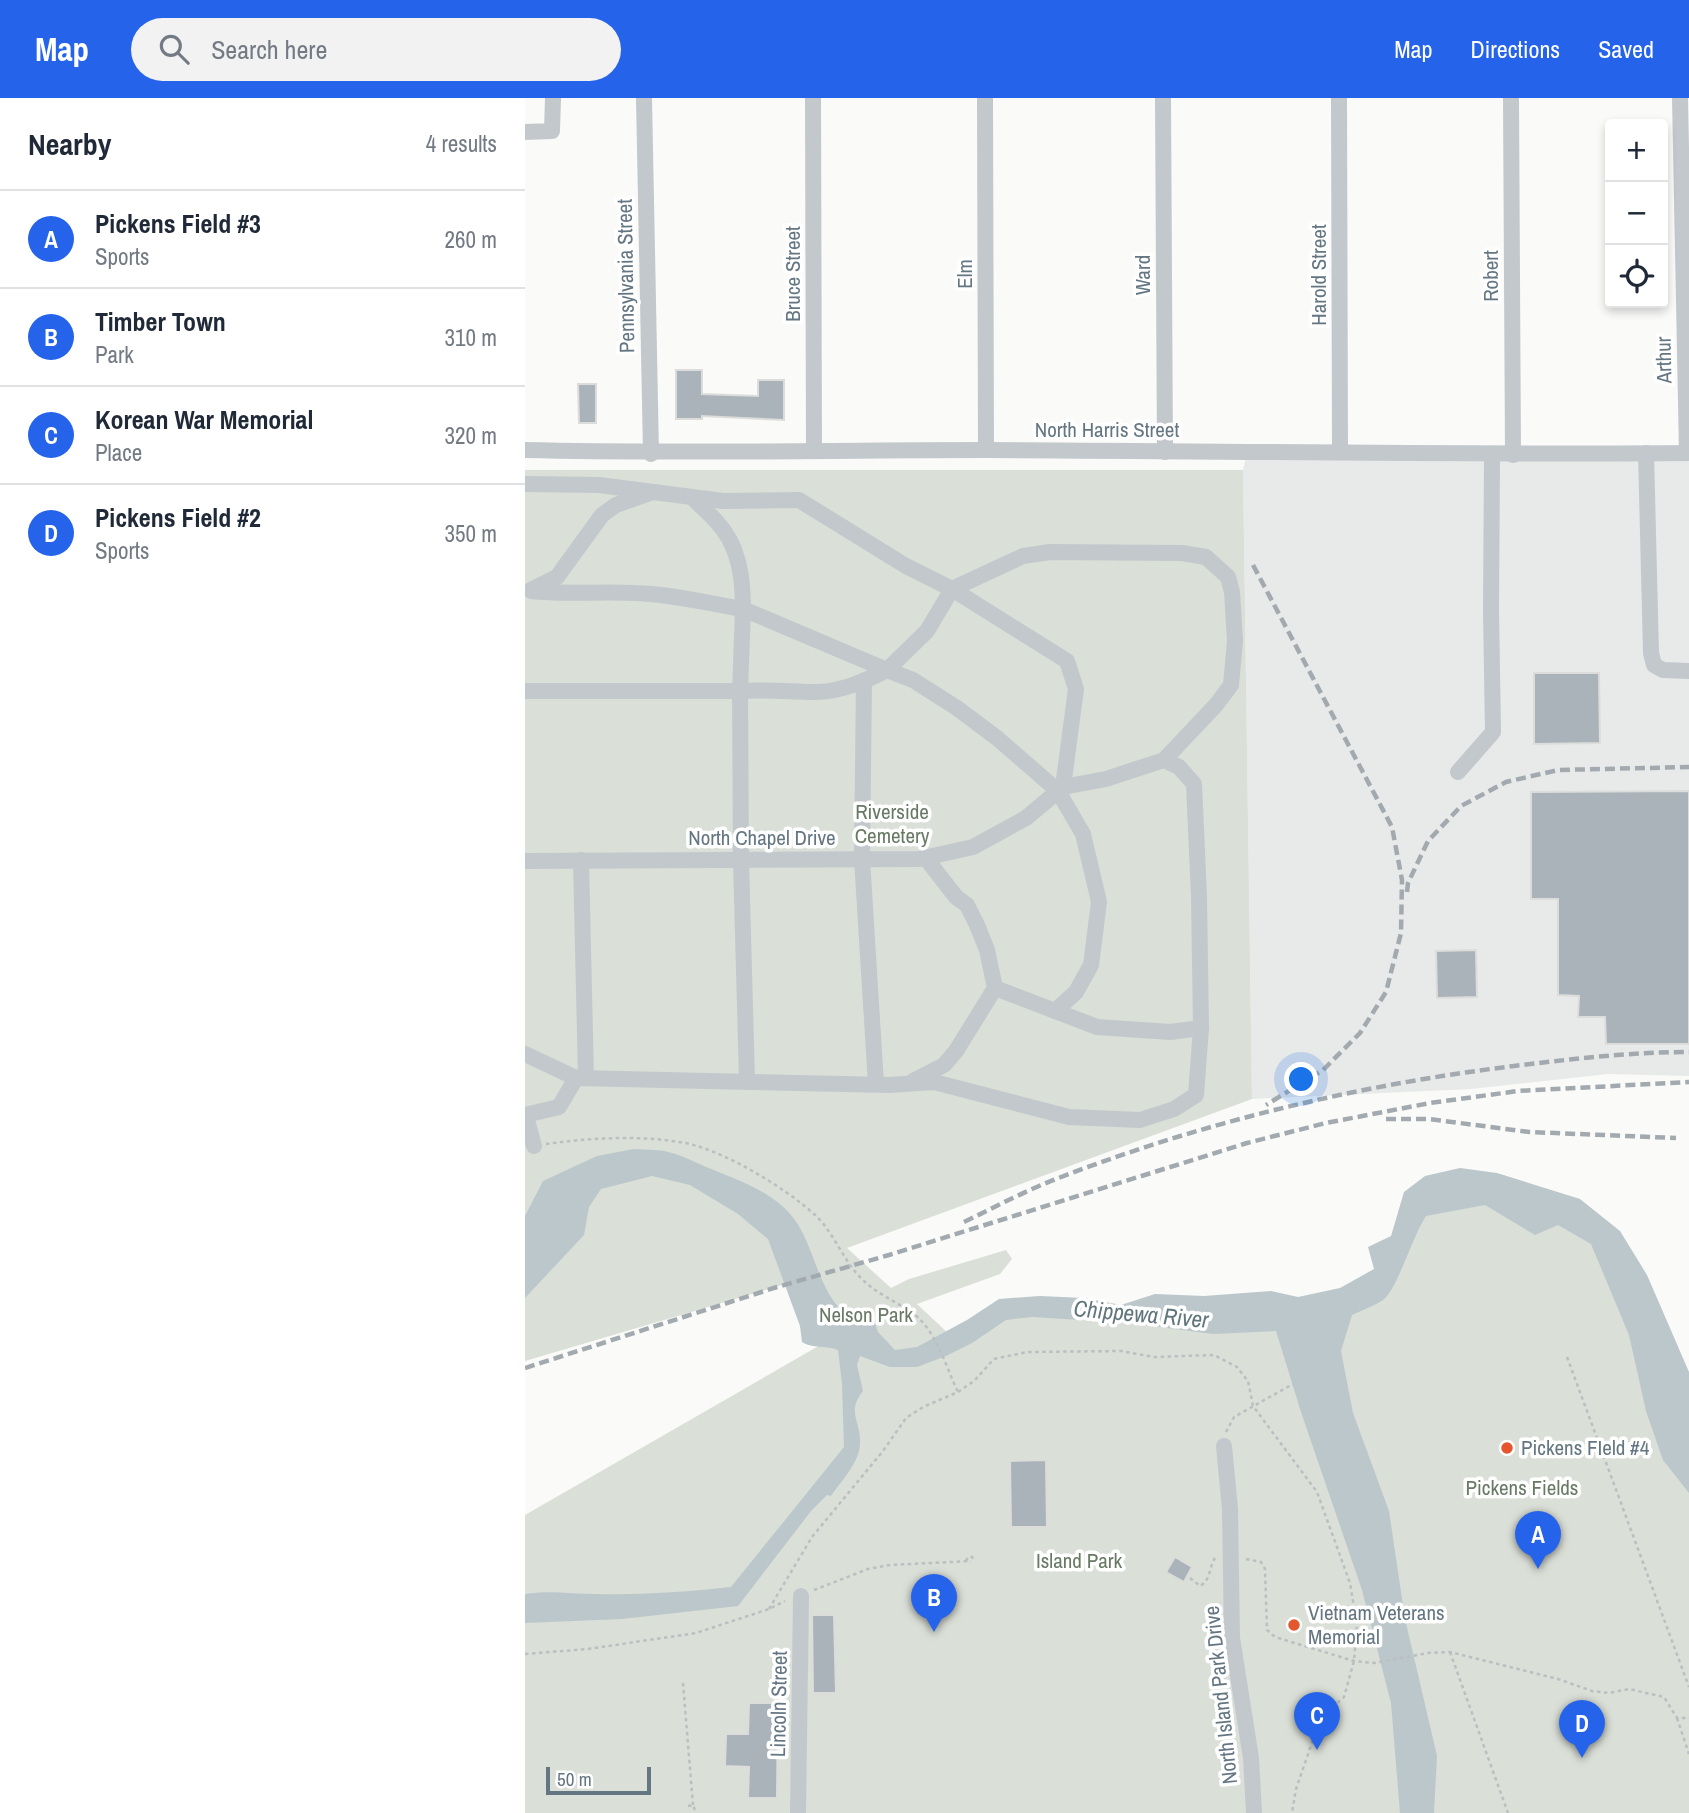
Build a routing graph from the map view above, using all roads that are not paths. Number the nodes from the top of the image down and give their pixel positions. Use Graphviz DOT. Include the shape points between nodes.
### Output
graph roads {
  1 [pos="553,98"];
  2 [pos="644,98"];
  3 [pos="813,98"];
  4 [pos="985,98"];
  5 [pos="1163,98"];
  6 [pos="1339,98"];
  7 [pos="1511,98"];
  8 [pos="1680,98"];
  9 [pos="525,132"];
  10 [pos="525,450"];
  11 [pos="814,450"];
  12 [pos="986,450"];
  13 [pos="1165,452"];
  14 [pos="1340,452"];
  15 [pos="1646,453"];
  16 [pos="1688,453"];
  17 [pos="651,454"];
  18 [pos="1492,455"];
  19 [pos="1513,455"];
  20 [pos="525,484"];
  21 [pos="653,492"];
  22 [pos="692,497"];
  23 [pos="952,589"];
  24 [pos="528,591"];
  25 [pos="743,609"];
  26 [pos="887,670"];
  27 [pos="1689,671"];
  28 [pos="864,681"];
  29 [pos="525,691"];
  30 [pos="740,691"];
  31 [pos="1164,760"];
  32 [pos="1458,772"];
  33 [pos="1061,789"];
  34 [pos="925,857"];
  35 [pos="862,859"];
  36 [pos="581,860"];
  37 [pos="741,860"];
  38 [pos="525,861"];
  39 [pos="995,988"];
  40 [pos="1055,1011"];
  41 [pos="1201,1028"];
  42 [pos="525,1054"];
  43 [pos="581,1078"];
  44 [pos="747,1081"];
  45 [pos="876,1084"];
  46 [pos="908,1084"];
  47 [pos="526,1115"];
  48 [pos="534,1146"];
  49 [pos="1224,1446"];
  50 [pos="801,1596"];
  51 [pos="798,1813"];
  52 [pos="1254,1813"];
  1 -- 9 [label="street" via="552,131"];
  2 -- 17 [label="street, Pennsylvania Street"];
  3 -- 11 [label="street, Bruce Street"];
  4 -- 12 [label="street, Elm"];
  5 -- 13 [label="street, Ward"];
  6 -- 14 [label="street, Harold Street"];
  7 -- 19 [label="street, Robert"];
  8 -- 16 [label="street, Arthur"];
  10 -- 17 [label="street, North Harris Street"];
  11 -- 12 [label="street, North Harris Street"];
  11 -- 17 [label="street, North Harris Street"];
  12 -- 13 [label="street, North Harris Street"];
  13 -- 14 [label="street, North Harris Street"];
  14 -- 18 [label="street, North Harris Street"];
  15 -- 16 [label="street, North Harris Street"];
  15 -- 19 [label="street, North Harris Street"];
  15 -- 27 [label="street" via="1654,665"];
  18 -- 19 [label="street, North Harris Street"];
  18 -- 32 [label="street" via="1493,732"];
  20 -- 21 [label="street" via="599,485"];
  21 -- 22 [label="street"];
  21 -- 24 [label="street" via="602,515 557,577"];
  22 -- 23 [label="street" via="799,500"];
  22 -- 25 [label="street" via="731,542 742,578"];
  23 -- 26 [label="street" via="927,631"];
  23 -- 31 [label="street" via="1023,556 1050,552 1206,557 1228,578 1231,592 1235,641 1231,685"];
  23 -- 33 [label="street" via="1067,661 1076,689"];
  24 -- 25 [label="street" via="636,593"];
  25 -- 26 [label="street"];
  25 -- 30 [label="street"];
  26 -- 28 [label="street"];
  26 -- 33 [label="street" via="913,680 957,708"];
  28 -- 30 [label="street" via="818,692"];
  28 -- 35 [label="street"];
  29 -- 30 [label="street"];
  30 -- 37 [label="street"];
  31 -- 33 [label="street"];
  31 -- 41 [label="street" via="1179,767 1194,784"];
  33 -- 34 [label="street, North Chapel Drive" via="1026,818 973,848"];
  33 -- 40 [label="street" via="1083,834 1098,902 1091,965 1076,992"];
  34 -- 35 [label="street, North Chapel Drive"];
  34 -- 39 [label="street" via="967,905 987,950"];
  35 -- 37 [label="street, North Chapel Drive"];
  35 -- 45 [label="street"];
  36 -- 37 [label="street, North Chapel Drive"];
  36 -- 38 [label="street, North Chapel Drive"];
  36 -- 43 [label="street"];
  37 -- 44 [label="street"];
  39 -- 40 [label="street"];
  39 -- 46 [label="street" via="944,1065"];
  40 -- 41 [label="street" via="1083,1023 1127,1030"];
  41 -- 46 [label="street" via="1196,1095 1174,1109 1140,1120 1069,1117 934,1082"];
  42 -- 43 [label="street"];
  43 -- 44 [label="street"];
  43 -- 47 [label="street" via="559,1107"];
  44 -- 45 [label="street"];
  45 -- 46 [label="street"];
  47 -- 48 [label="street"];
  49 -- 52 [label="street, North Island Park Drive" via="1232,1638 1251,1758"];
  50 -- 51 [label="street, Lincoln Street"];
}
